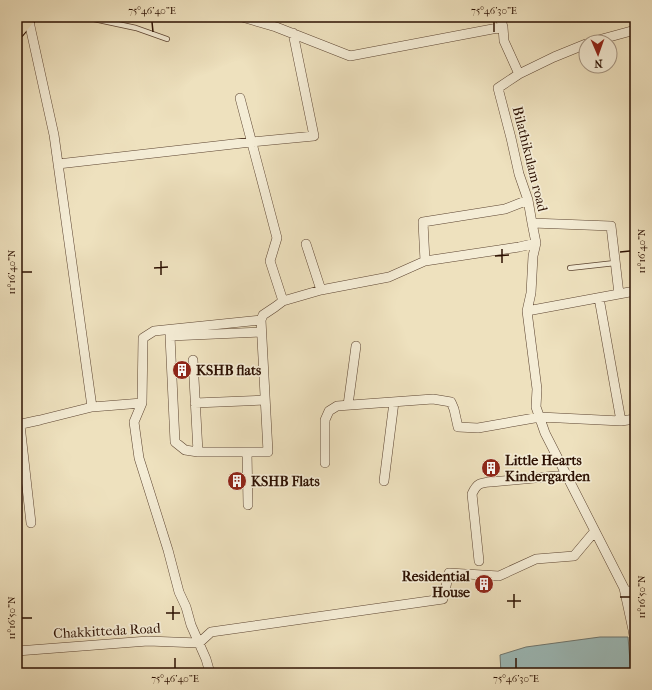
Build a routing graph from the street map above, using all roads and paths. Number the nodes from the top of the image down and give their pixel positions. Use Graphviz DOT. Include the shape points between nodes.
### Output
graph roads {
  1 [pos="28,17"];
  2 [pos="92,17"];
  3 [pos="242,17"];
  4 [pos="500,17"];
  5 [pos="503,27"];
  6 [pos="635,30"];
  7 [pos="17,31"];
  8 [pos="293,33"];
  9 [pos="618,35"];
  10 [pos="167,39"];
  11 [pos="578,47"];
  12 [pos="518,74"];
  13 [pos="240,98"];
  14 [pos="251,142"];
  15 [pos="58,164"];
  16 [pos="528,200"];
  17 [pos="532,222"];
  18 [pos="536,243"];
  19 [pos="306,244"];
  20 [pos="425,261"];
  21 [pos="616,263"];
  22 [pos="570,268"];
  23 [pos="321,290"];
  24 [pos="635,291"];
  25 [pos="619,294"];
  26 [pos="599,298"];
  27 [pos="283,301"];
  28 [pos="527,311"];
  29 [pos="261,320"];
  30 [pos="261,332"];
  31 [pos="356,346"];
  32 [pos="193,360"];
  33 [pos="265,400"];
  34 [pos="394,402"];
  35 [pos="195,403"];
  36 [pos="142,404"];
  37 [pos="348,405"];
  38 [pos="92,407"];
  39 [pos="540,417"];
  40 [pos="635,419"];
  41 [pos="621,421"];
  42 [pos="18,425"];
  43 [pos="198,452"];
  44 [pos="247,452"];
  45 [pos="325,463"];
  46 [pos="567,476"];
  47 [pos="384,481"];
  48 [pos="248,505"];
  49 [pos="31,523"];
  50 [pos="595,530"];
  51 [pos="480,561"];
  52 [pos="635,590"];
  53 [pos="625,592"];
  54 [pos="635,642"];
  55 [pos="199,643"];
  56 [pos="17,651"];
  57 [pos="210,673"];
  1 -- 7 [label="main road"];
  1 -- 15 [label="street"];
  2 -- 10 [label="lane"];
  3 -- 8 [label="street"];
  4 -- 5 [label="street"];
  5 -- 8 [label="street" via="350,56"];
  5 -- 12 [label="street" via="504,41"];
  6 -- 9 [label="street"];
  8 -- 14 [label="street" via="314,136"];
  11 -- 12 [label="street"];
  12 -- 16 [label="street, Bilathikulam road" via="498,88"];
  13 -- 14 [label="street"];
  14 -- 15 [label="street"];
  14 -- 27 [label="street" via="277,238 270,261"];
  15 -- 38 [label="street"];
  16 -- 17 [label="street, Bilathikulam road"];
  16 -- 20 [label="street" via="505,209 423,222"];
  17 -- 18 [label="street"];
  17 -- 21 [label="street, Bilathikulam road" via="611,226"];
  18 -- 20 [label="street"];
  18 -- 28 [label="street"];
  19 -- 23 [label="street"];
  20 -- 23 [label="street" via="389,277"];
  21 -- 22 [label="lane"];
  21 -- 25 [label="street, Bilathikulam road"];
  23 -- 27 [label="street"];
  24 -- 25 [label="street"];
  25 -- 26 [label="street"];
  26 -- 28 [label="street"];
  26 -- 41 [label="street"];
  27 -- 29 [label="street" via="262,316"];
  28 -- 39 [label="street" via="537,389 536,407"];
  29 -- 30 [label="street"];
  29 -- 36 [label="street" via="154,332 144,338"];
  30 -- 33 [label="street"];
  30 -- 43 [label="street" via="170,336 175,442 184,450"];
  31 -- 37 [label="street"];
  32 -- 35 [label="street"];
  33 -- 35 [label="street"];
  33 -- 44 [label="street" via="268,452"];
  34 -- 37 [label="street"];
  34 -- 39 [label="street" via="433,399 451,402 458,428 478,428"];
  34 -- 47 [label="street"];
  35 -- 43 [label="street"];
  36 -- 38 [label="street"];
  36 -- 55 [label="street" via="134,422 139,458 179,592"];
  37 -- 45 [label="street" via="337,406 329,411 325,420"];
  38 -- 42 [label="street"];
  39 -- 41 [label="street"];
  39 -- 46 [label="street" via="545,433"];
  40 -- 41 [label="street"];
  42 -- 49 [label="street"];
  43 -- 44 [label="street"];
  44 -- 48 [label="street"];
  46 -- 50 [label="street"];
  46 -- 51 [label="street" via="480,483 475,486 472,494"];
  50 -- 53 [label="street"];
  50 -- 55 [label="street" via="574,556 536,559 499,576 449,573 443,599 211,632"];
  52 -- 53 [label="street"];
  53 -- 54 [label="street"];
  55 -- 56 [label="street, Chakkitteda Road" via="148,641"];
  55 -- 57 [label="street"];
}
